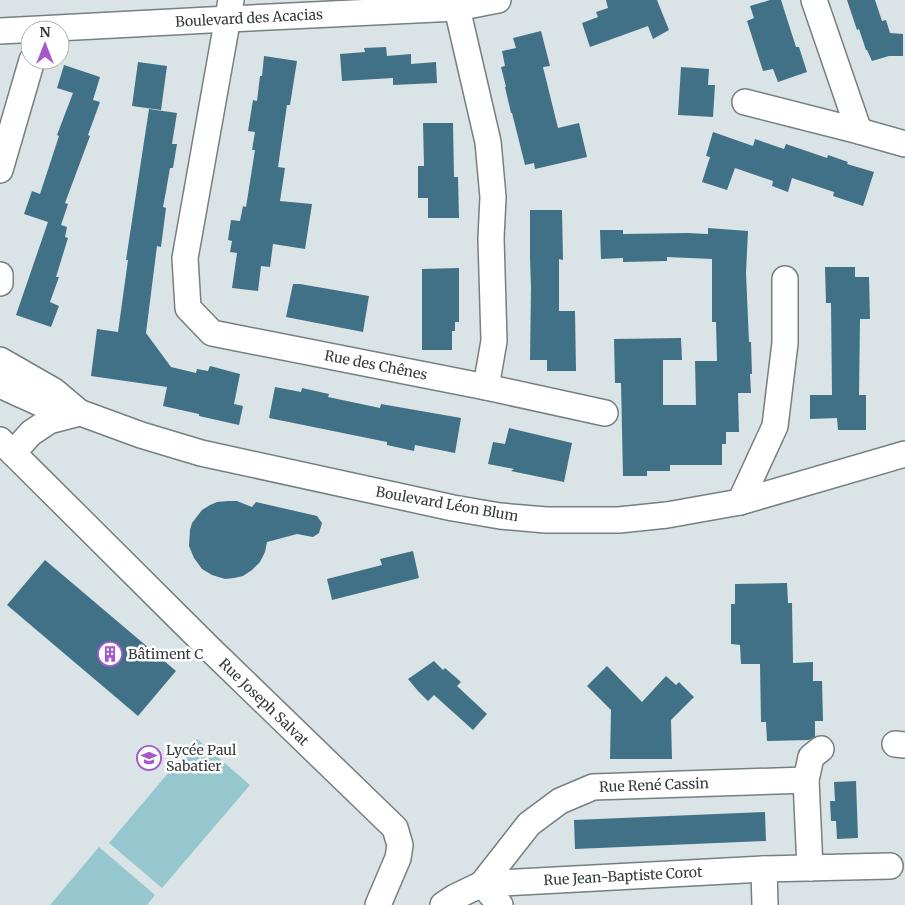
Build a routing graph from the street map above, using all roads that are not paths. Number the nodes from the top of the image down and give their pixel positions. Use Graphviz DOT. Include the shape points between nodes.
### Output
graph roads {
  1 [pos="498,0"];
  2 [pos="814,0"];
  3 [pos="457,8"];
  4 [pos="230,9"];
  5 [pos="70,26"];
  6 [pos="20,30"];
  7 [pos="0,31"];
  8 [pos="29,70"];
  9 [pos="745,102"];
  10 [pos="858,131"];
  11 [pos="905,144"];
  12 [pos="0,170"];
  13 [pos="0,275"];
  14 [pos="785,279"];
  15 [pos="0,283"];
  16 [pos="0,360"];
  17 [pos="0,385"];
  18 [pos="486,386"];
  19 [pos="81,413"];
  20 [pos="605,413"];
  21 [pos="6,447"];
  22 [pos="905,454"];
  23 [pos="740,502"];
  24 [pos="821,749"];
  25 [pos="806,780"];
  26 [pos="890,866"];
  27 [pos="810,868"];
  28 [pos="764,869"];
  29 [pos="482,884"];
  30 [pos="378,905"];
  31 [pos="443,905"];
  32 [pos="500,905"];
  33 [pos="765,905"];
  1 -- 3 [label="street, Boulevard des Acacias"];
  2 -- 10 [label="street"];
  3 -- 4 [label="street, Boulevard des Acacias"];
  3 -- 18 [label="street" via="488,142 493,197 494,341"];
  4 -- 5 [label="street, Boulevard des Acacias"];
  4 -- 18 [label="street, Rue des Chênes" via="185,258 188,308 212,333"];
  6 -- 7 [label="street, Boulevard des Acacias"];
  8 -- 12 [label="street"];
  9 -- 10 [label="street"];
  10 -- 11 [label="street"];
  13 -- 15 [label="street"];
  14 -- 23 [label="street" via="785,343 775,426"];
  16 -- 19 [label="street, Boulevard Léon Blum" via="54,391"];
  17 -- 19 [label="street, Boulevard Léon Blum" via="46,406"];
  18 -- 20 [label="street, Rue des Chênes"];
  19 -- 21 [label="street, Rue Joseph Salvat" via="49,420"];
  19 -- 23 [label="street, Boulevard Léon Blum" via="201,454 500,516 619,520"];
  21 -- 30 [label="street, Rue Joseph Salvat" via="395,828 400,846 398,858"];
  22 -- 23 [label="street, Boulevard Léon Blum"];
  24 -- 25 [label="street" via="811,757"];
  25 -- 27 [label="street"];
  25 -- 29 [label="street, Rue René Cassin" via="593,787 560,801 529,824"];
  26 -- 27 [label="street, Rue Jean-Baptiste Corot"];
  27 -- 28 [label="street, Rue Jean-Baptiste Corot"];
  28 -- 29 [label="street, Rue Jean-Baptiste Corot"];
  28 -- 33 [label="street"];
  29 -- 31 [label="street"];
  29 -- 32 [label="street"];
}
